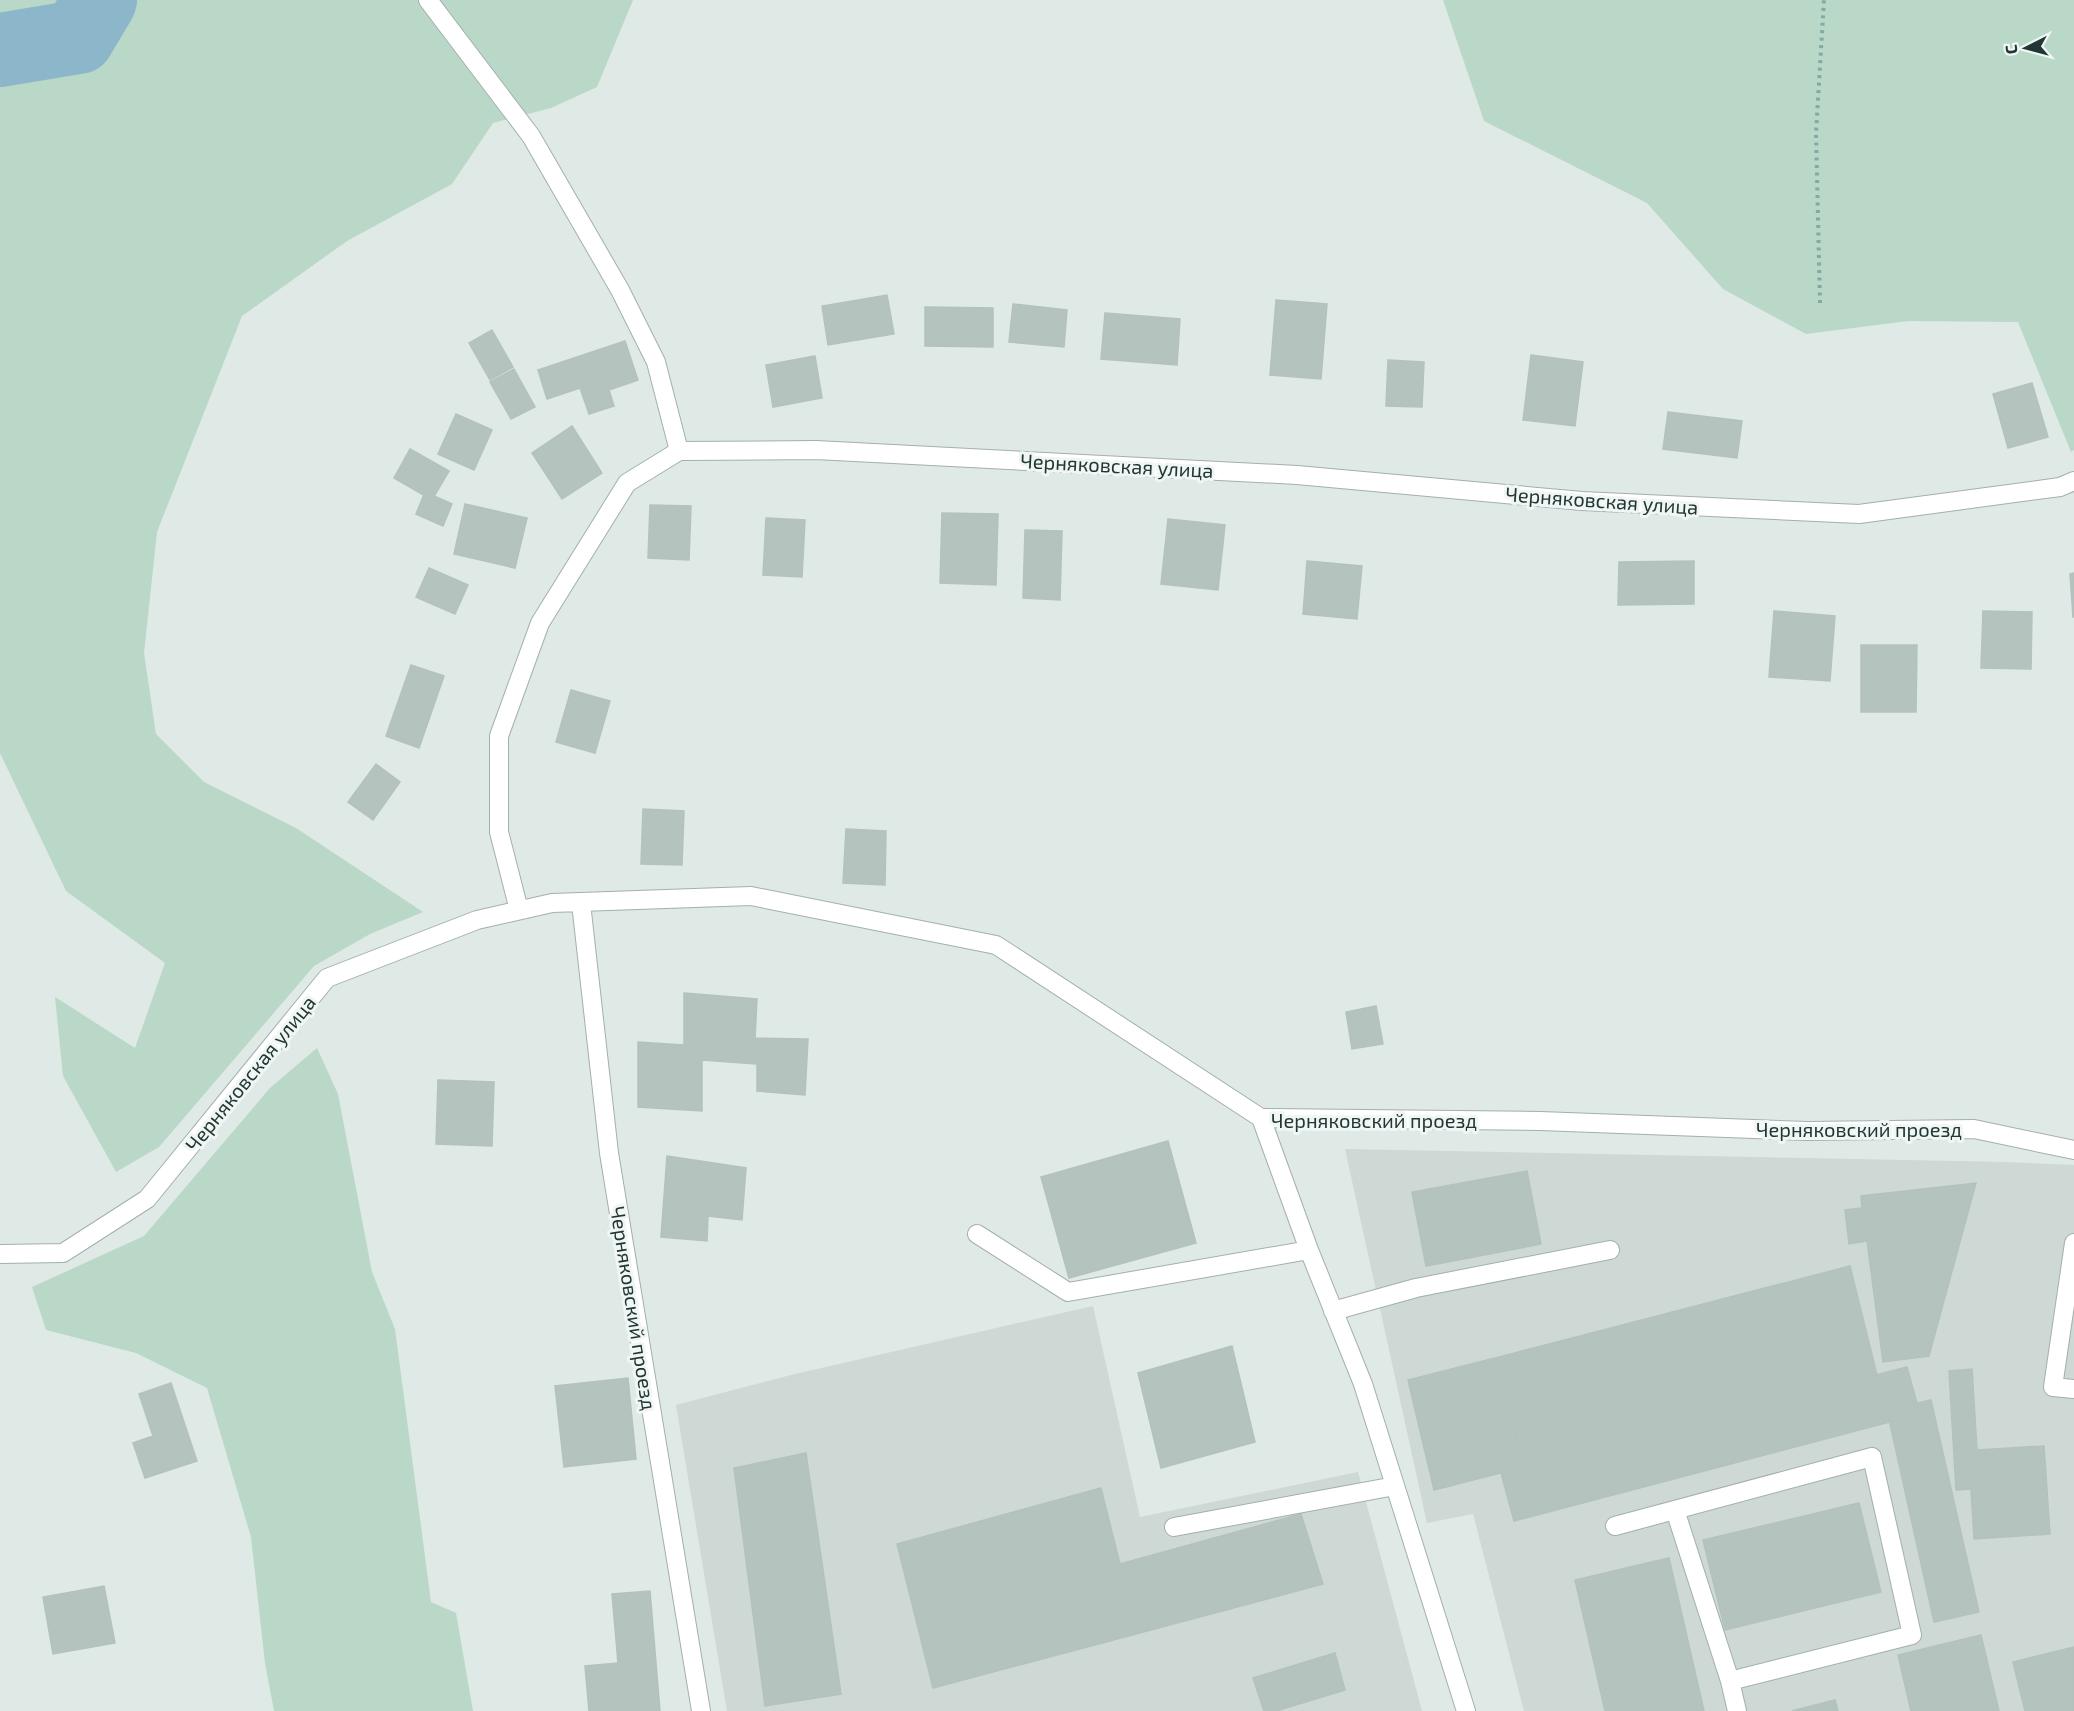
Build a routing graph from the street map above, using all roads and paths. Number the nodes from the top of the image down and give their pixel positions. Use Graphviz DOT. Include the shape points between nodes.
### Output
graph roads {
  1 [pos="428,0"];
  2 [pos="1824,0"];
  3 [pos="1820,303"];
  4 [pos="679,451"];
  5 [pos="2074,481"];
  6 [pos="581,903"];
  7 [pos="519,910"];
  8 [pos="1261,1118"];
  9 [pos="2074,1150"];
  10 [pos="977,1234"];
  11 [pos="2074,1243"];
  12 [pos="1309,1250"];
  13 [pos="1610,1250"];
  14 [pos="0,1254"];
  15 [pos="1334,1311"];
  16 [pos="2074,1389"];
  17 [pos="1395,1486"];
  18 [pos="1675,1510"];
  19 [pos="1616,1526"];
  20 [pos="1174,1527"];
  21 [pos="1730,1681"];
  22 [pos="701,1711"];
  23 [pos="1466,1711"];
  24 [pos="1737,1711"];
  1 -- 4 [label="street" via="531,135 620,290 656,362"];
  2 -- 3 [label="path" via="1816,134"];
  4 -- 5 [label="street, Черняковская улица" via="816,450 1298,475 1582,501 1859,514 2060,487"];
  4 -- 7 [label="street" via="627,483 540,623 499,736 500,832"];
  6 -- 7 [label="street, Черняковская улица" via="552,903"];
  6 -- 8 [label="street, Черняковская улица" via="751,896 996,945"];
  6 -- 22 [label="street, Черняковский проезд" via="609,1153"];
  7 -- 14 [label="street, Черняковская улица" via="477,920 327,978 147,1199 63,1253"];
  8 -- 9 [label="street, Черняковский проезд" via="1807,1131 1974,1129"];
  8 -- 12 [label="street, Черняковский проезд"];
  10 -- 12 [label="street" via="1068,1292"];
  11 -- 16 [label="street" via="2053,1387"];
  12 -- 15 [label="street, Черняковский проезд"];
  13 -- 15 [label="street" via="1416,1288"];
  15 -- 17 [label="street, Черняковский проезд" via="1363,1384"];
  17 -- 20 [label="street"];
  17 -- 23 [label="street, Черняковский проезд"];
  18 -- 19 [label="street"];
  18 -- 21 [label="street"];
  18 -- 21 [label="street" via="1872,1457 1912,1635"];
  21 -- 24 [label="street"];
}
